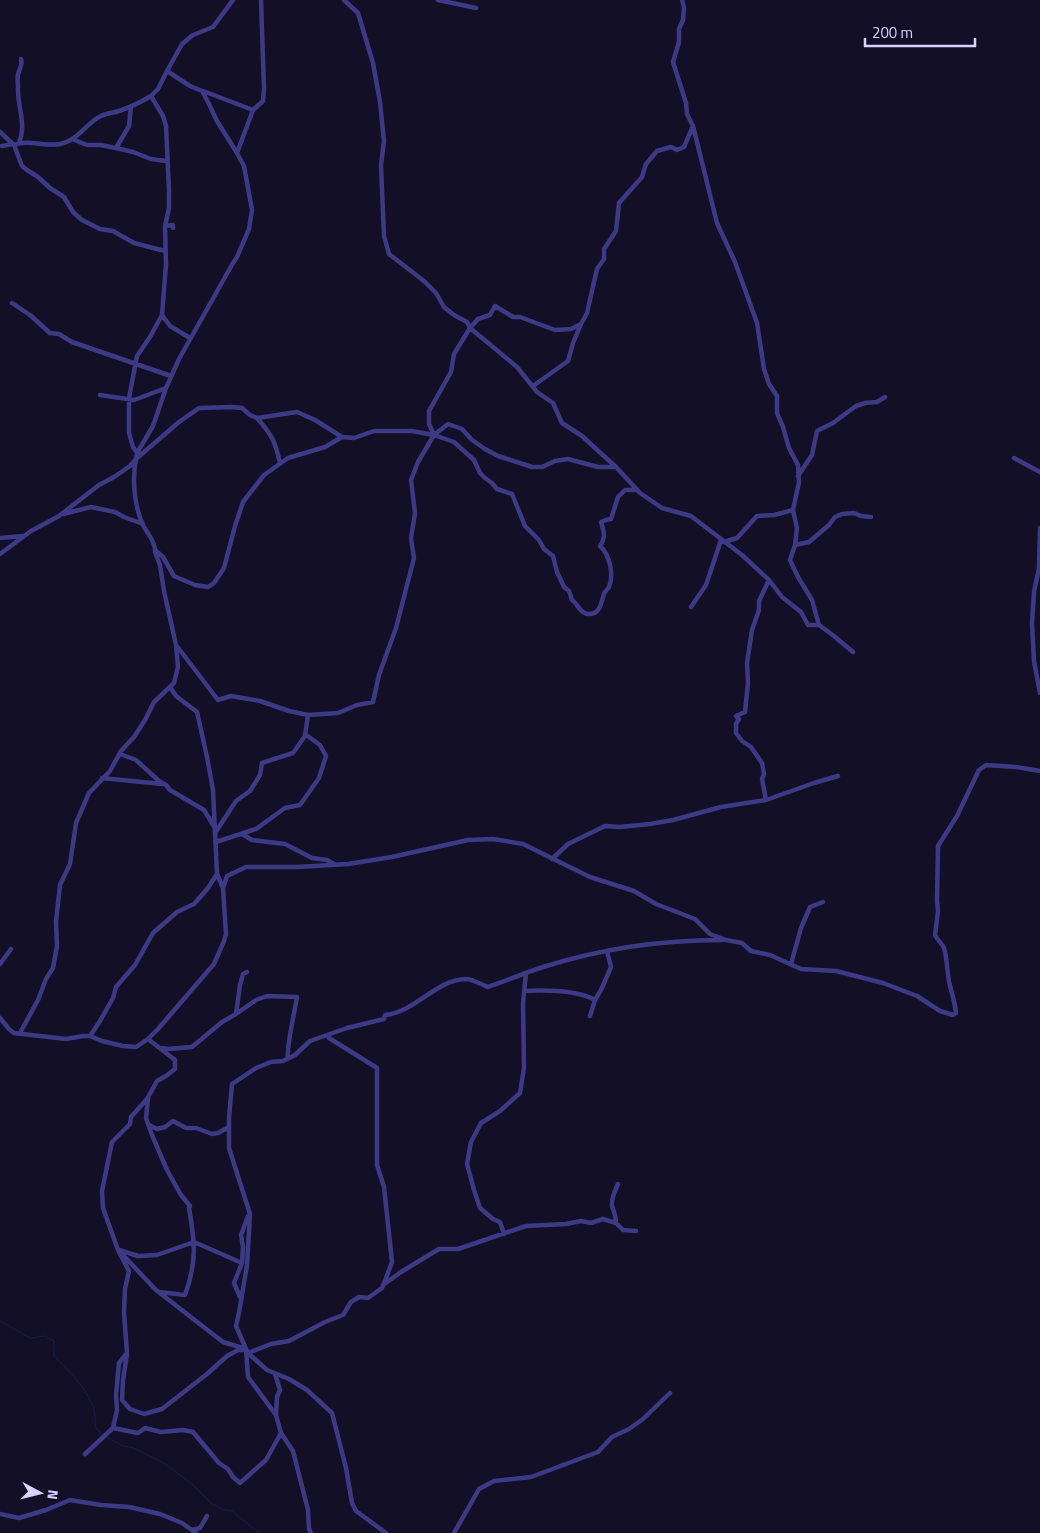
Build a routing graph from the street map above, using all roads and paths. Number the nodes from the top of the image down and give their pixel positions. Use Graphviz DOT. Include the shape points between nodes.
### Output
graph roads {
  1 [pos="233,0"];
  2 [pos="261,0"];
  3 [pos="344,0"];
  4 [pos="438,0"];
  5 [pos="682,0"];
  6 [pos="476,8"];
  7 [pos="21,59"];
  8 [pos="167,71"];
  9 [pos="202,91"];
  10 [pos="151,96"];
  11 [pos="131,106"];
  12 [pos="253,110"];
  13 [pos="693,126"];
  14 [pos="0,132"];
  15 [pos="72,139"];
  16 [pos="20,143"];
  17 [pos="13,144"];
  18 [pos="2,146"];
  19 [pos="116,148"];
  20 [pos="237,153"];
  21 [pos="166,161"];
  22 [pos="165,226"];
  23 [pos="173,228"];
  24 [pos="165,251"];
  25 [pos="12,303"];
  26 [pos="162,315"];
  27 [pos="581,324"];
  28 [pos="470,328"];
  29 [pos="190,338"];
  30 [pos="136,364"];
  31 [pos="171,376"];
  32 [pos="532,386"];
  33 [pos="166,388"];
  34 [pos="100,395"];
  35 [pos="885,397"];
  36 [pos="129,398"];
  37 [pos="256,418"];
  38 [pos="434,435"];
  39 [pos="342,438"];
  40 [pos="137,453"];
  41 [pos="1014,458"];
  42 [pos="136,459"];
  43 [pos="280,463"];
  44 [pos="616,467"];
  45 [pos="1040,472"];
  46 [pos="798,476"];
  47 [pos="637,490"];
  48 [pos="792,510"];
  49 [pos="59,516"];
  50 [pos="870,517"];
  51 [pos="143,524"];
  52 [pos="1040,528"];
  53 [pos="27,535"];
  54 [pos="0,538"];
  55 [pos="723,541"];
  56 [pos="795,545"];
  57 [pos="155,550"];
  58 [pos="0,554"];
  59 [pos="769,580"];
  60 [pos="692,607"];
  61 [pos="820,625"];
  62 [pos="176,645"];
  63 [pos="853,652"];
  64 [pos="174,683"];
  65 [pos="1040,693"];
  66 [pos="308,715"];
  67 [pos="305,734"];
  68 [pos="120,754"];
  69 [pos="1040,771"];
  70 [pos="838,776"];
  71 [pos="102,778"];
  72 [pos="166,785"];
  73 [pos="766,800"];
  74 [pos="215,831"];
  75 [pos="242,834"];
  76 [pos="216,842"];
  77 [pos="552,859"];
  78 [pos="335,864"];
  79 [pos="217,874"];
  80 [pos="223,888"];
  81 [pos="823,902"];
  82 [pos="726,940"];
  83 [pos="12,949"];
  84 [pos="607,951"];
  85 [pos="0,964"];
  86 [pos="791,964"];
  87 [pos="247,972"];
  88 [pos="526,973"];
  89 [pos="524,991"];
  90 [pos="595,1000"];
  91 [pos="236,1014"];
  92 [pos="590,1016"];
  93 [pos="0,1018"];
  94 [pos="20,1033"];
  95 [pos="328,1035"];
  96 [pos="90,1036"];
  97 [pos="148,1039"];
  98 [pos="160,1048"];
  99 [pos="288,1058"];
  100 [pos="148,1096"];
  101 [pos="148,1124"];
  102 [pos="229,1127"];
  103 [pos="618,1184"];
  104 [pos="250,1213"];
  105 [pos="616,1223"];
  106 [pos="636,1231"];
  107 [pos="504,1234"];
  108 [pos="194,1242"];
  109 [pos="118,1250"];
  110 [pos="242,1263"];
  111 [pos="382,1288"];
  112 [pos="159,1292"];
  113 [pos="241,1298"];
  114 [pos="247,1351"];
  115 [pos="127,1353"];
  116 [pos="275,1374"];
  117 [pos="670,1393"];
  118 [pos="276,1415"];
  119 [pos="113,1428"];
  120 [pos="281,1433"];
  121 [pos="85,1454"];
  122 [pos="0,1514"];
  123 [pos="207,1516"];
  124 [pos="194,1532"];
  125 [pos="311,1533"];
  126 [pos="386,1533"];
  127 [pos="454,1533"];
  1 -- 8 [label="street" via="213,27 182,44"];
  2 -- 12 [label="street" via="264,88 263,101"];
  3 -- 28 [label="street" via="358,13 373,63 380,102 384,141 381,165 384,236 389,254 424,281 444,307 467,322"];
  4 -- 6 [label="street"];
  5 -- 13 [label="street" via="683,20 678,29 679,42 673,62"];
  7 -- 16 [label="street" via="18,101 23,133"];
  8 -- 9 [label="street"];
  8 -- 10 [label="street"];
  9 -- 12 [label="street"];
  9 -- 20 [label="street"];
  10 -- 11 [label="street"];
  10 -- 21 [label="street" via="166,126"];
  11 -- 15 [label="street" via="97,118"];
  11 -- 19 [label="street" via="128,126"];
  12 -- 20 [label="street"];
  13 -- 27 [label="street" via="684,147 657,151 646,164 642,177 619,203 616,231 604,249 604,258 597,269 587,313"];
  13 -- 46 [label="street" via="717,223 757,323 764,369 777,396 777,413 798,465"];
  14 -- 17 [label="street"];
  15 -- 16 [label="street" via="49,145"];
  15 -- 19 [label="street" via="87,145"];
  16 -- 17 [label="street"];
  17 -- 18 [label="street"];
  17 -- 24 [label="street" via="22,166 64,197 82,220 134,243"];
  19 -- 21 [label="street"];
  20 -- 29 [label="street" via="244,166 252,210 249,229 237,257"];
  21 -- 22 [label="street" via="169,208"];
  22 -- 23 [label="street" via="174,224"];
  22 -- 24 [label="street"];
  24 -- 26 [label="street"];
  25 -- 30 [label="street" via="50,333"];
  26 -- 29 [label="street" via="170,326"];
  26 -- 30 [label="street"];
  27 -- 28 [label="street" via="571,329 555,330 513,317 495,306 490,315 478,319"];
  27 -- 32 [label="street" via="568,361"];
  28 -- 32 [label="street" via="517,367"];
  28 -- 38 [label="street" via="454,354 451,372 428,411"];
  29 -- 31 [label="street"];
  30 -- 31 [label="street"];
  30 -- 36 [label="street"];
  31 -- 33 [label="street"];
  32 -- 44 [label="street" via="553,403 562,423 582,436"];
  33 -- 36 [label="street" via="134,400"];
  33 -- 40 [label="street" via="153,426"];
  34 -- 36 [label="street"];
  35 -- 46 [label="street" via="856,406 818,431 812,455"];
  36 -- 40 [label="street" via="129,433"];
  37 -- 39 [label="street" via="297,412"];
  37 -- 42 [label="street" via="242,408 232,406 199,408"];
  37 -- 43 [label="street" via="270,432"];
  38 -- 39 [label="street" via="412,430 374,431 354,438"];
  38 -- 44 [label="street" via="448,424 462,429 485,450 532,467 568,459 598,467"];
  38 -- 47 [label="street" via="454,442 474,460 480,473 497,489 512,494 525,526 553,556 557,572 572,600 582,612 589,614 596,613 601,607 611,574 606,551 600,546 605,534 601,522 611,519 618,497 625,490"];
  38 -- 66 [label="street" via="411,480 414,558 374,702 338,713"];
  39 -- 43 [label="street"];
  40 -- 42 [label="street"];
  41 -- 45 [label="street"];
  42 -- 49 [label="street"];
  42 -- 51 [label="street" via="137,508"];
  43 -- 57 [label="street" via="264,475 243,502 224,568 214,583 208,587 195,585 174,576"];
  44 -- 47 [label="street"];
  46 -- 48 [label="street"];
  47 -- 55 [label="street" via="662,508 691,516"];
  48 -- 55 [label="street" via="757,516 738,538"];
  48 -- 56 [label="street" via="797,528"];
  49 -- 51 [label="street" via="91,507 115,512"];
  49 -- 53 [label="street"];
  50 -- 56 [label="street" via="854,513 835,516 809,542"];
  51 -- 57 [label="street"];
  52 -- 65 [label="street" via="1032,623"];
  53 -- 54 [label="street"];
  53 -- 58 [label="street"];
  55 -- 59 [label="street"];
  55 -- 60 [label="street" via="706,585"];
  56 -- 61 [label="street" via="790,560 812,600"];
  57 -- 62 [label="street"];
  59 -- 61 [label="street" via="782,597 801,612 808,624"];
  59 -- 73 [label="street" via="759,601 752,630 745,712 736,716 739,719 736,733 762,763"];
  61 -- 63 [label="street"];
  62 -- 64 [label="street" via="178,666"];
  62 -- 66 [label="street" via="218,700 231,696"];
  64 -- 68 [label="street" via="154,702"];
  64 -- 74 [label="street" via="170,687 176,696 197,712 213,790"];
  66 -- 67 [label="street"];
  67 -- 74 [label="street" via="293,753 262,763 260,775 250,791 236,802"];
  67 -- 75 [label="street" via="320,745 326,756 319,778 300,805 285,808 256,829"];
  68 -- 71 [label="street"];
  68 -- 72 [label="street" via="136,760"];
  69 -- 86 [label="street" via="983,766 938,846 935,938 945,951 955,1015 883,983 836,970 801,969"];
  70 -- 73 [label="street"];
  71 -- 72 [label="street"];
  71 -- 94 [label="street" via="89,793 76,824 70,864 60,885 53,968"];
  72 -- 74 [label="street" via="204,810"];
  73 -- 77 [label="street" via="650,824 605,826 568,844"];
  74 -- 76 [label="street"];
  75 -- 76 [label="street"];
  75 -- 78 [label="street" via="252,840 285,844 312,858"];
  76 -- 79 [label="street"];
  77 -- 78 [label="street" via="523,844 493,839 468,840 392,857"];
  77 -- 82 [label="street" via="695,919 710,934"];
  78 -- 80 [label="street" via="246,867 227,876"];
  79 -- 80 [label="street"];
  79 -- 96 [label="street" via="194,904 177,912 153,933 136,965 116,987 113,998"];
  80 -- 97 [label="street" via="226,934 214,964"];
  81 -- 86 [label="street" via="810,907"];
  82 -- 84 [label="street" via="667,942"];
  82 -- 86 [label="street" via="742,943 751,951"];
  83 -- 85 [label="street"];
  84 -- 88 [label="street"];
  84 -- 90 [label="street" via="610,973"];
  87 -- 91 [label="street" via="242,974"];
  88 -- 89 [label="street"];
  88 -- 95 [label="street" via="488,987 468,979 444,985 403,1011 377,1022"];
  89 -- 90 [label="street" via="558,992 589,996"];
  89 -- 107 [label="street" via="524,1068 520,1093 481,1123 470,1142 468,1164 480,1208 500,1222"];
  90 -- 92 [label="street"];
  91 -- 98 [label="street" via="192,1047"];
  91 -- 99 [label="street" via="267,996 297,998 286,1052"];
  93 -- 94 [label="street" via="14,1033"];
  94 -- 96 [label="street" via="66,1039"];
  95 -- 99 [label="street" via="310,1041"];
  95 -- 111 [label="street" via="377,1068 377,1165 384,1187 392,1262"];
  96 -- 97 [label="street" via="127,1047 136,1047"];
  97 -- 98 [label="street"];
  98 -- 100 [label="street" via="176,1060 175,1069 157,1081"];
  99 -- 102 [label="street" via="256,1068 232,1084"];
  100 -- 101 [label="street"];
  100 -- 109 [label="street" via="131,1117 130,1124 112,1142 106,1168 103,1208"];
  101 -- 102 [label="street" via="157,1129 173,1121 186,1128 212,1134"];
  101 -- 108 [label="street" via="167,1170 190,1206"];
  102 -- 104 [label="street" via="229,1148"];
  103 -- 105 [label="street" via="612,1205"];
  104 -- 110 [label="street" via="241,1235 244,1247"];
  104 -- 113 [label="street" via="248,1265"];
  105 -- 106 [label="street" via="623,1230"];
  105 -- 107 [label="street" via="603,1219 591,1223 526,1226"];
  107 -- 111 [label="street" via="458,1249 439,1249"];
  108 -- 109 [label="street" via="157,1255 138,1256"];
  108 -- 110 [label="street"];
  108 -- 112 [label="street" via="185,1295"];
  109 -- 112 [label="street"];
  109 -- 115 [label="street" via="129,1271 124,1312"];
  110 -- 113 [label="street" via="234,1283"];
  111 -- 114 [label="street" via="368,1298 359,1297 343,1315 289,1341"];
  112 -- 114 [label="street" via="223,1342"];
  113 -- 114 [label="street" via="236,1326"];
  114 -- 115 [label="street" via="238,1350 227,1356 162,1409 144,1414 130,1409 122,1400"];
  114 -- 116 [label="street"];
  114 -- 118 [label="street" via="248,1377"];
  115 -- 119 [label="street" via="119,1363"];
  116 -- 118 [label="street" via="280,1390"];
  116 -- 126 [label="street" via="307,1390 332,1413 356,1512"];
  117 -- 127 [label="street" via="643,1419 612,1437 598,1452 531,1477 494,1481 479,1489"];
  118 -- 120 [label="street"];
  119 -- 120 [label="street" via="138,1433 146,1428 161,1432 193,1432 219,1464 228,1468 240,1483 266,1460"];
  119 -- 121 [label="street"];
  120 -- 125 [label="street" via="293,1451"];
  122 -- 124 [label="street" via="19,1518 70,1500 160,1514"];
  123 -- 124 [label="street"];
}
